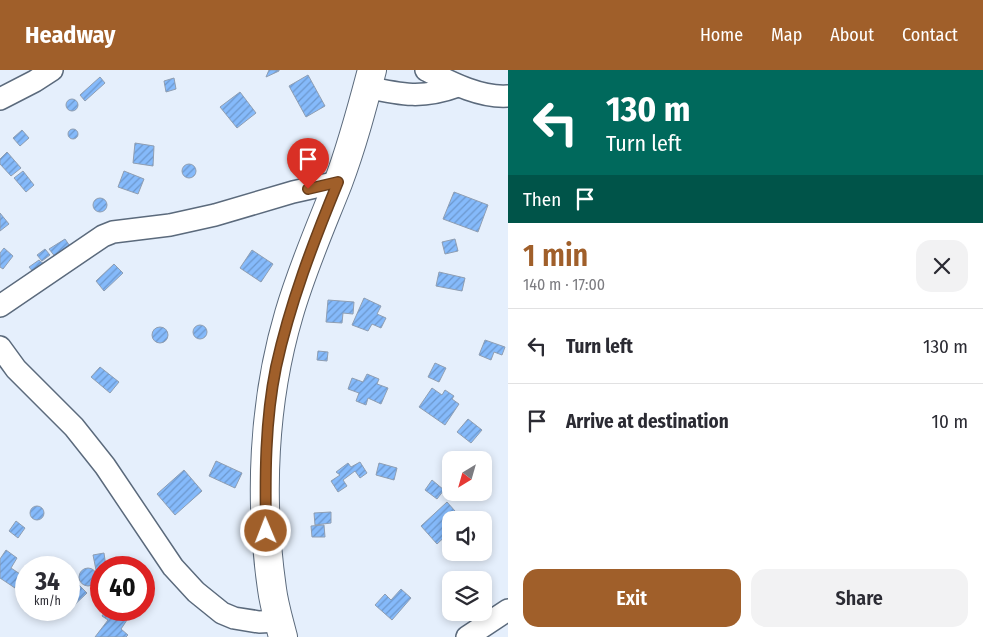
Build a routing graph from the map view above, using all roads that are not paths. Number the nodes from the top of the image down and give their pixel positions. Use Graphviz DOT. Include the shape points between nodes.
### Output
graph roads {
  1 [pos="52,70"];
  2 [pos="426,70"];
  3 [pos="370,79"];
  4 [pos="458,86"];
  5 [pos="508,96"];
  6 [pos="0,99"];
  7 [pos="338,182"];
  8 [pos="0,306"];
  9 [pos="0,347"];
  10 [pos="508,610"];
  11 [pos="281,629"];
  12 [pos="467,637"];
  1 -- 6 [label="street"];
  2 -- 4 [label="street"];
  3 -- 4 [label="street" via="411,95 439,93"];
  3 -- 7 [label="street"];
  4 -- 5 [label="street" via="500,97"];
  7 -- 8 [label="street" via="215,215 113,232"];
  7 -- 11 [label="street" via="288,316 268,420 266,531 272,591"];
  9 -- 11 [label="street" via="16,370 74,427 105,466 172,566 196,592 222,613"];
  10 -- 12 [label="street"];
}
